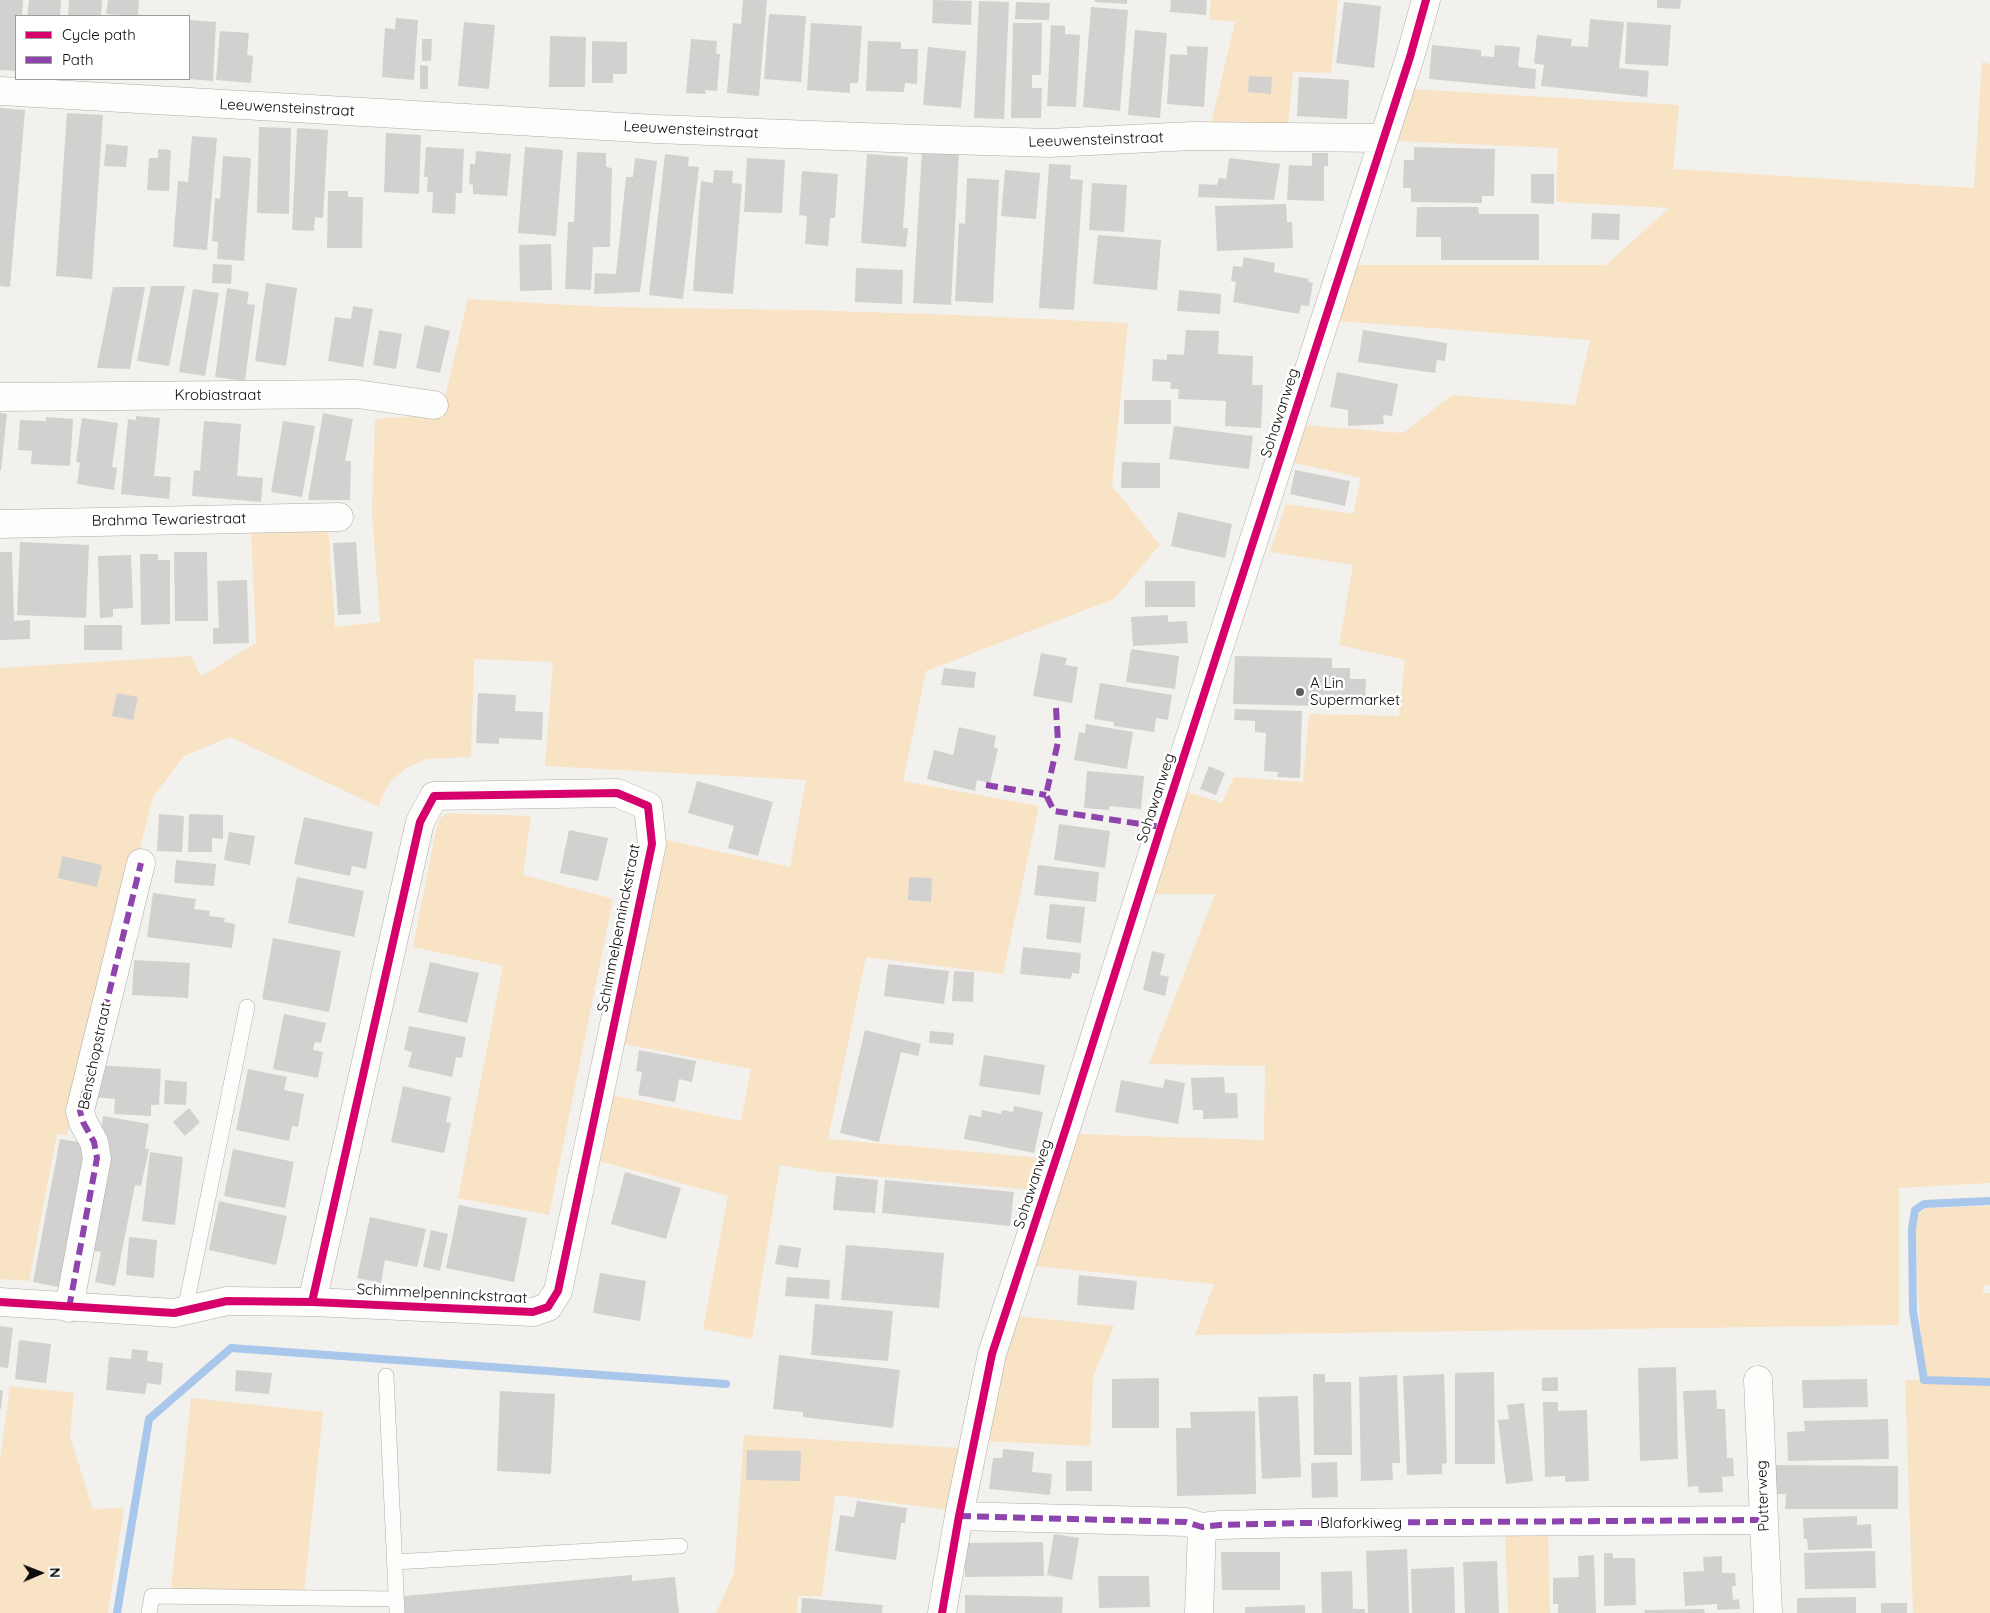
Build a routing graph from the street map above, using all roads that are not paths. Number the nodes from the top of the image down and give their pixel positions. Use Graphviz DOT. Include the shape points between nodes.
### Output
graph roads {
  1 [pos="1426,0"];
  2 [pos="0,92"];
  3 [pos="1383,138"];
  4 [pos="0,397"];
  5 [pos="434,405"];
  6 [pos="338,517"];
  7 [pos="0,524"];
  8 [pos="140,863"];
  9 [pos="247,1007"];
  10 [pos="0,1302"];
  11 [pos="312,1302"];
  12 [pos="69,1308"];
  13 [pos="185,1310"];
  14 [pos="386,1376"];
  15 [pos="1758,1380"];
  16 [pos="959,1516"];
  17 [pos="1763,1520"];
  18 [pos="1202,1527"];
  19 [pos="680,1546"];
  20 [pos="394,1562"];
  21 [pos="396,1606"];
  22 [pos="149,1613"];
  23 [pos="942,1613"];
  24 [pos="1199,1613"];
  25 [pos="1768,1613"];
  1 -- 3 [label="street, Sohawanweg"];
  2 -- 3 [label="street, Leeuwensteinstraat" via="656,129 916,140 1049,143 1192,136"];
  3 -- 16 [label="street, Sohawanweg" via="992,1354"];
  4 -- 5 [label="street, Krobiastraat" via="357,394"];
  6 -- 7 [label="street, Brahma Tewariestraat"];
  8 -- 12 [label="street, Benschopstraat" via="80,1111 94,1142 97,1158"];
  9 -- 13 [label="lane"];
  10 -- 12 [label="street, Schimmelpenninckstraat"];
  11 -- 11 [label="street, Schimmelpenninckstraat" via="420,822 434,796 617,793 648,806 652,844 558,1291 548,1307 533,1312"];
  11 -- 13 [label="street, Schimmelpenninckstraat" via="227,1301"];
  12 -- 13 [label="street, Schimmelpenninckstraat" via="174,1313"];
  14 -- 20 [label="lane"];
  15 -- 17 [label="street, Putterweg"];
  16 -- 18 [label="street, Blaforkiweg" via="1186,1522"];
  16 -- 23 [label="street, Sohawanweg"];
  17 -- 18 [label="street, Blaforkiweg" via="1220,1524"];
  17 -- 25 [label="street, Putterweg"];
  18 -- 24 [label="street"];
  19 -- 20 [label="lane"];
  20 -- 21 [label="lane"];
  21 -- 22 [label="lane" via="152,1596"];
}
